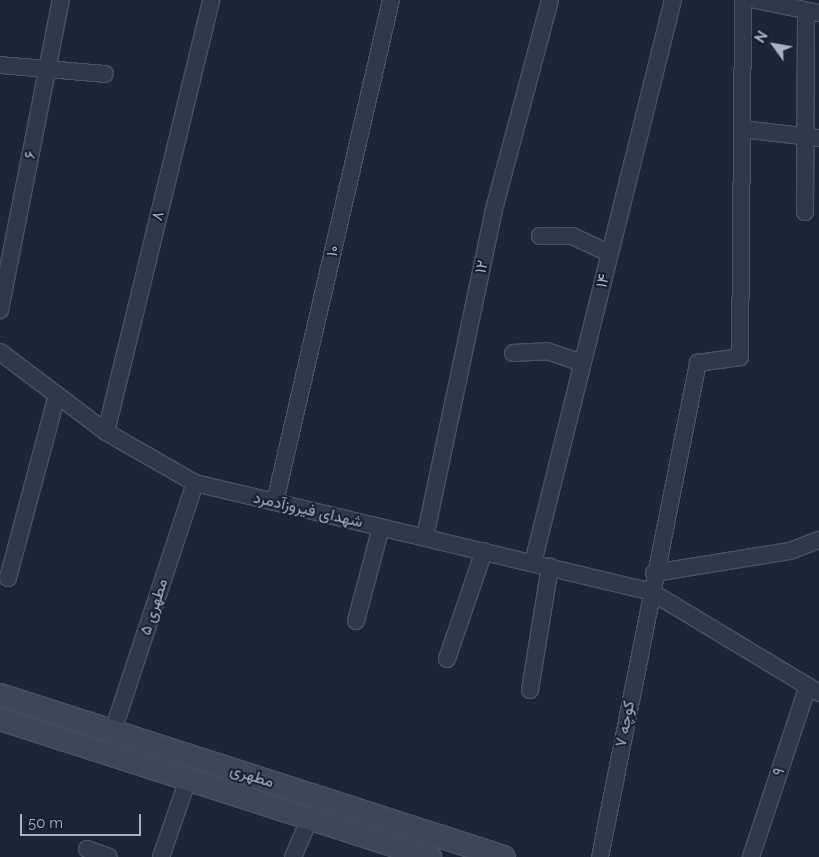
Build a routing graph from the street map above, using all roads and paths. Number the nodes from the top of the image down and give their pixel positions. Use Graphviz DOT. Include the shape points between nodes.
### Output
graph roads {
  1 [pos="62,0"];
  2 [pos="211,0"];
  3 [pos="391,0"];
  4 [pos="550,0"];
  5 [pos="673,0"];
  6 [pos="744,0"];
  7 [pos="756,0"];
  8 [pos="812,12"];
  9 [pos="0,65"];
  10 [pos="48,69"];
  11 [pos="105,74"];
  12 [pos="742,129"];
  13 [pos="812,138"];
  14 [pos="805,212"];
  15 [pos="540,236"];
  16 [pos="610,253"];
  17 [pos="0,310"];
  18 [pos="0,352"];
  19 [pos="513,353"];
  20 [pos="582,363"];
  21 [pos="58,395"];
  22 [pos="106,432"];
  23 [pos="195,483"];
  24 [pos="275,502"];
  25 [pos="381,527"];
  26 [pos="425,537"];
  27 [pos="819,540"];
  28 [pos="484,551"];
  29 [pos="533,563"];
  30 [pos="550,567"];
  31 [pos="654,573"];
  32 [pos="8,578"];
  33 [pos="650,591"];
  34 [pos="356,622"];
  35 [pos="447,658"];
  36 [pos="530,690"];
  37 [pos="814,690"];
  38 [pos="0,695"];
  39 [pos="0,719"];
  40 [pos="113,731"];
  41 [pos="188,779"];
  42 [pos="310,818"];
  43 [pos="87,849"];
  44 [pos="109,857"];
  45 [pos="161,857"];
  46 [pos="293,857"];
  47 [pos="430,857"];
  48 [pos="504,857"];
  49 [pos="600,857"];
  50 [pos="751,857"];
  1 -- 10 [label="street, ۶"];
  2 -- 22 [label="street, ۸"];
  3 -- 24 [label="street, ۱۰"];
  4 -- 26 [label="street, ۱۲" via="493,213"];
  5 -- 16 [label="street, ۱۴"];
  6 -- 12 [label="street"];
  7 -- 8 [label="street"];
  8 -- 13 [label="street"];
  9 -- 10 [label="street"];
  10 -- 11 [label="street"];
  10 -- 17 [label="street, ۶"];
  12 -- 13 [label="street"];
  12 -- 31 [label="street, کوچه ۷" via="740,357 698,363"];
  13 -- 14 [label="street"];
  15 -- 16 [label="street" via="572,236"];
  16 -- 20 [label="street, ۱۴"];
  18 -- 21 [label="street, شهدای فیروزآدمرد"];
  19 -- 20 [label="street" via="547,351"];
  20 -- 29 [label="street, ۱۴"];
  21 -- 22 [label="street, شهدای فیروزآدمرد"];
  21 -- 32 [label="street"];
  22 -- 23 [label="street, شهدای فیروزآدمرد"];
  23 -- 24 [label="street, شهدای فیروزآدمرد"];
  23 -- 40 [label="street, مطهری ۵"];
  24 -- 25 [label="street, شهدای فیروزآدمرد"];
  25 -- 26 [label="street, شهدای فیروزآدمرد"];
  25 -- 34 [label="street"];
  26 -- 28 [label="street, شهدای فیروزآدمرد"];
  27 -- 31 [label="street" via="790,551"];
  28 -- 29 [label="street, شهدای فیروزآدمرد"];
  28 -- 35 [label="street"];
  29 -- 30 [label="street, شهدای فیروزآدمرد"];
  30 -- 33 [label="street, شهدای فیروزآدمرد"];
  30 -- 36 [label="street"];
  31 -- 33 [label="street, کوچه ۷"];
  33 -- 37 [label="street, شهدای فیروزآدمرد"];
  33 -- 49 [label="street, کوچه ۷"];
  37 -- 50 [label="street, ۹"];
  38 -- 40 [label="main road, مطهری"];
  39 -- 41 [label="main road, مطهری"];
  40 -- 48 [label="main road, مطهری"];
  41 -- 42 [label="main road, مطهری"];
  41 -- 45 [label="street"];
  42 -- 46 [label="street"];
  42 -- 47 [label="main road, مطهری"];
  43 -- 44 [label="street"];
}
